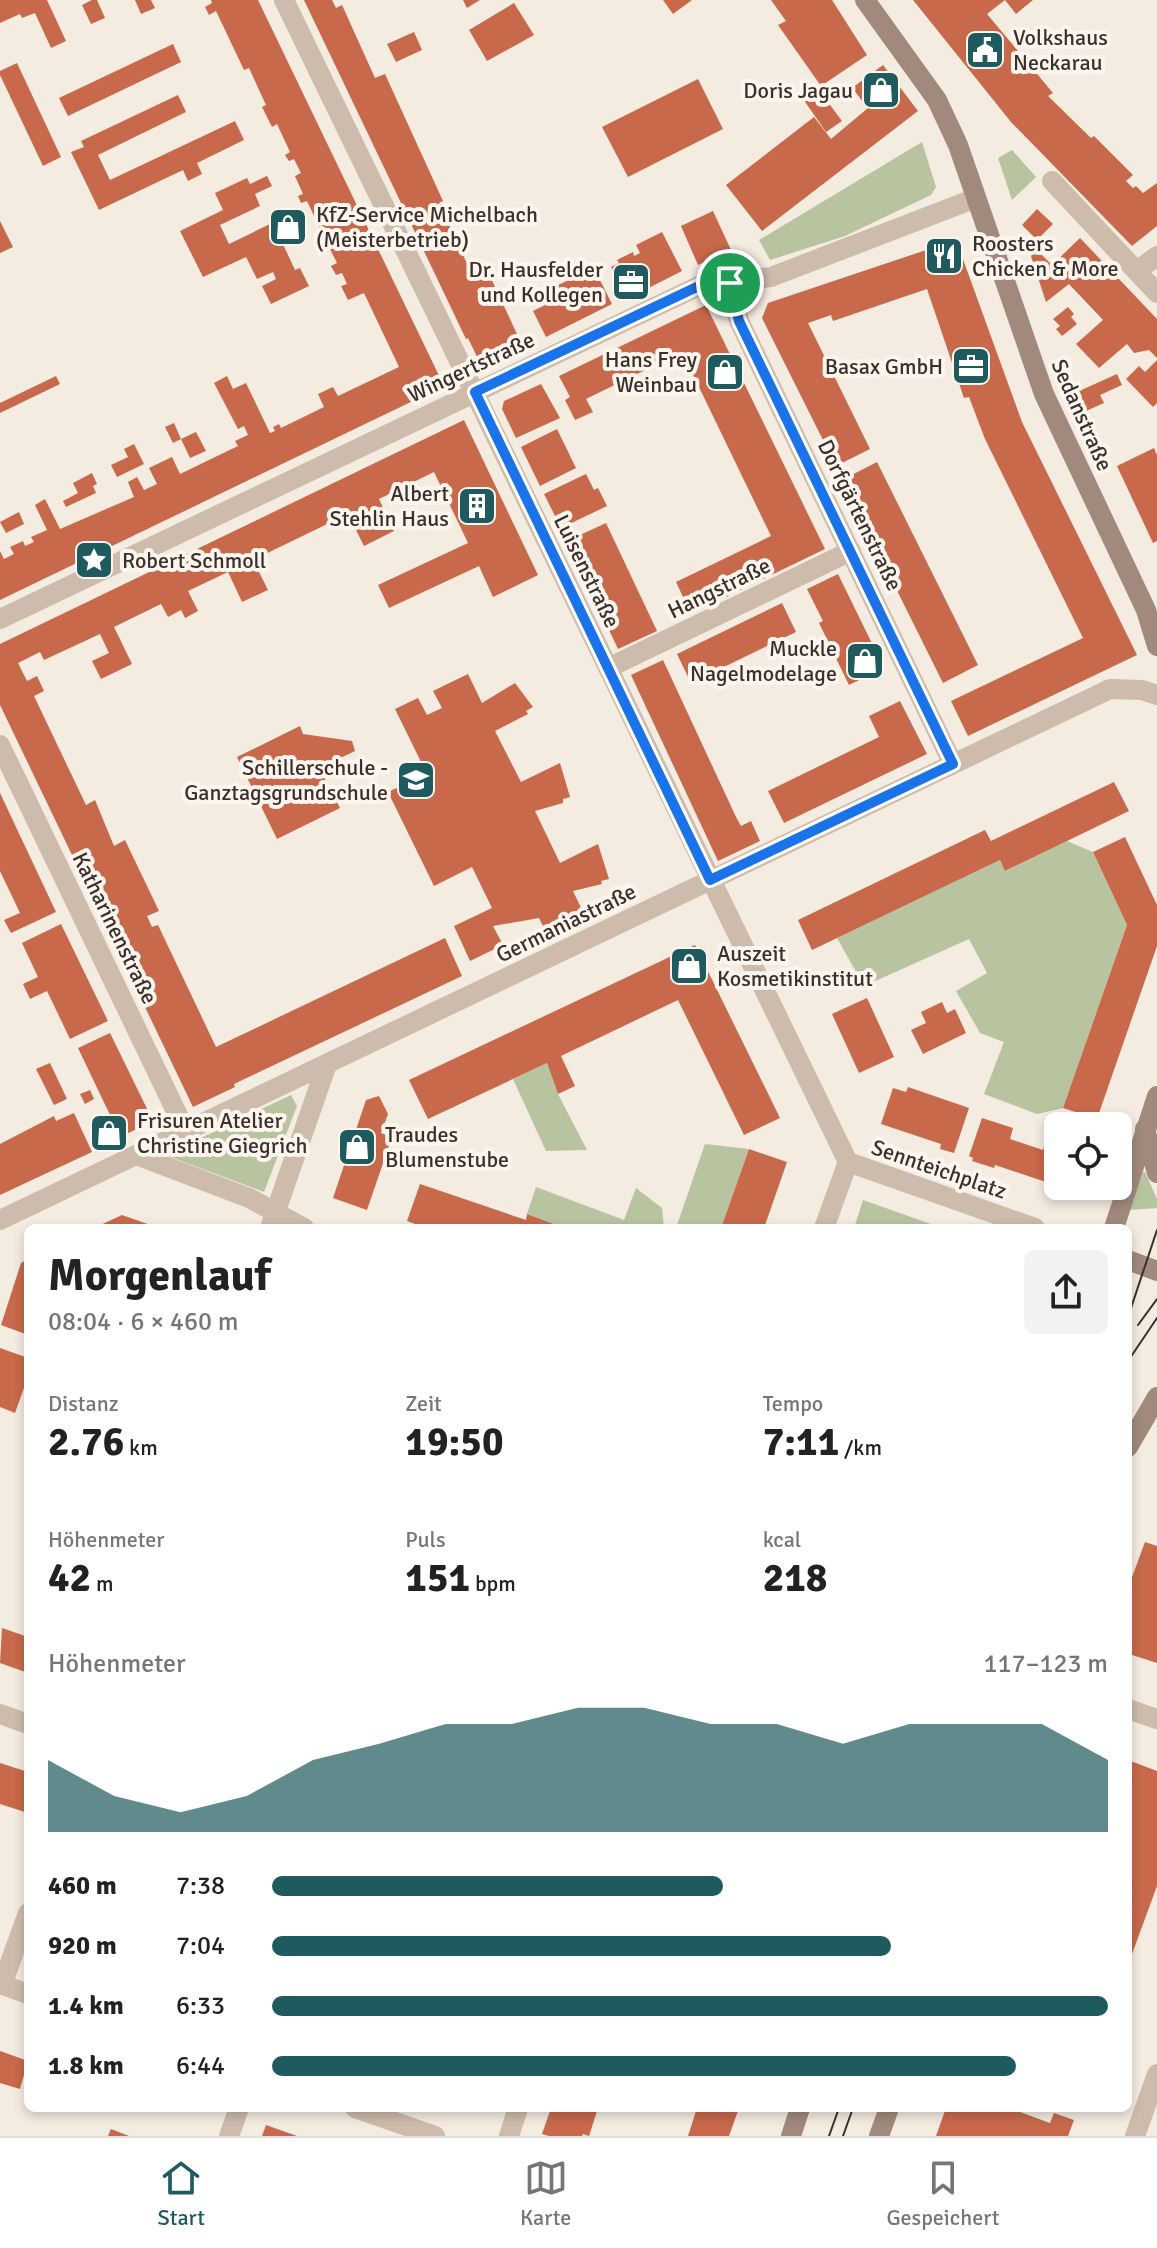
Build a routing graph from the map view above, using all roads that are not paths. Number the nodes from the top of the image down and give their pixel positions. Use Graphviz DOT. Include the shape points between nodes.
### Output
graph roads {
  1 [pos="284,0"];
  2 [pos="865,0"];
  3 [pos="1052,181"];
  4 [pos="976,198"];
  5 [pos="1157,256"];
  6 [pos="1137,271"];
  7 [pos="730,283"];
  8 [pos="1157,293"];
  9 [pos="475,392"];
  10 [pos="851,551"];
  11 [pos="0,619"];
  12 [pos="1154,627"];
  13 [pos="1157,646"];
  14 [pos="608,668"];
  15 [pos="1157,695"];
  16 [pos="0,745"];
  17 [pos="953,764"];
  18 [pos="710,880"];
  19 [pos="327,1064"];
  20 [pos="1157,1096"];
  21 [pos="1145,1129"];
  22 [pos="186,1132"];
  23 [pos="136,1155"];
  24 [pos="848,1162"];
  25 [pos="1157,1173"];
  26 [pos="0,1220"];
  27 [pos="273,1220"];
  28 [pos="825,1224"];
  29 [pos="1024,1224"];
  30 [pos="1115,1224"];
  31 [pos="1132,1262"];
  32 [pos="1157,1271"];
  33 [pos="1157,1397"];
  34 [pos="1132,1440"];
  35 [pos="1132,1710"];
  36 [pos="0,1714"];
  37 [pos="1157,1719"];
  38 [pos="24,1723"];
  39 [pos="24,1924"];
  40 [pos="1,1984"];
  41 [pos="24,1993"];
  42 [pos="1157,2074"];
  43 [pos="238,2112"];
  44 [pos="366,2112"];
  45 [pos="517,2112"];
  46 [pos="799,2112"];
  47 [pos="888,2112"];
  48 [pos="229,2136"];
  49 [pos="435,2136"];
  50 [pos="509,2136"];
  51 [pos="791,2136"];
  52 [pos="879,2136"];
  53 [pos="1135,2136"];
  1 -- 9 [label="street, Luisenstraße"];
  2 -- 4 [label="street, Sedanstraße" via="937,100"];
  3 -- 6 [label="street"];
  4 -- 7 [label="street, Wingertstraße" via="771,277"];
  4 -- 12 [label="street, Sedanstraße" via="1044,394"];
  5 -- 6 [label="street"];
  6 -- 8 [label="street"];
  7 -- 9 [label="street, Wingertstraße" via="701,285"];
  7 -- 10 [label="street, Dorfgärtenstraße" via="739,321"];
  9 -- 11 [label="street, Wingertstraße"];
  9 -- 14 [label="street, Luisenstraße"];
  10 -- 14 [label="street, Hangstraße"];
  10 -- 17 [label="street, Dorfgärtenstraße"];
  12 -- 13 [label="street, Sedanstraße"];
  14 -- 18 [label="street, Luisenstraße"];
  15 -- 17 [label="street, Germaniastraße" via="1110,689"];
  16 -- 22 [label="street, Katharinenstraße"];
  17 -- 18 [label="street, Germaniastraße"];
  18 -- 19 [label="street, Germaniastraße"];
  18 -- 24 [label="street, Luisenstraße"];
  19 -- 22 [label="street, Germaniastraße"];
  19 -- 27 [label="street"];
  20 -- 21 [label="street"];
  21 -- 25 [label="street"];
  21 -- 30 [label="street"];
  22 -- 23 [label="street, Germaniastraße"];
  23 -- 26 [label="street, Germaniastraße"];
  23 -- 27 [label="street" via="249,1198"];
  24 -- 28 [label="street, Sennteichplatz"];
  24 -- 29 [label="street, Sennteichplatz"];
  31 -- 32 [label="street"];
  33 -- 34 [label="street"];
  35 -- 37 [label="street"];
  36 -- 38 [label="street"];
  39 -- 40 [label="street"];
  40 -- 41 [label="street"];
  42 -- 53 [label="street"];
  43 -- 48 [label="street"];
  44 -- 49 [label="street"];
  45 -- 50 [label="street"];
  46 -- 51 [label="street"];
  47 -- 52 [label="street"];
}
